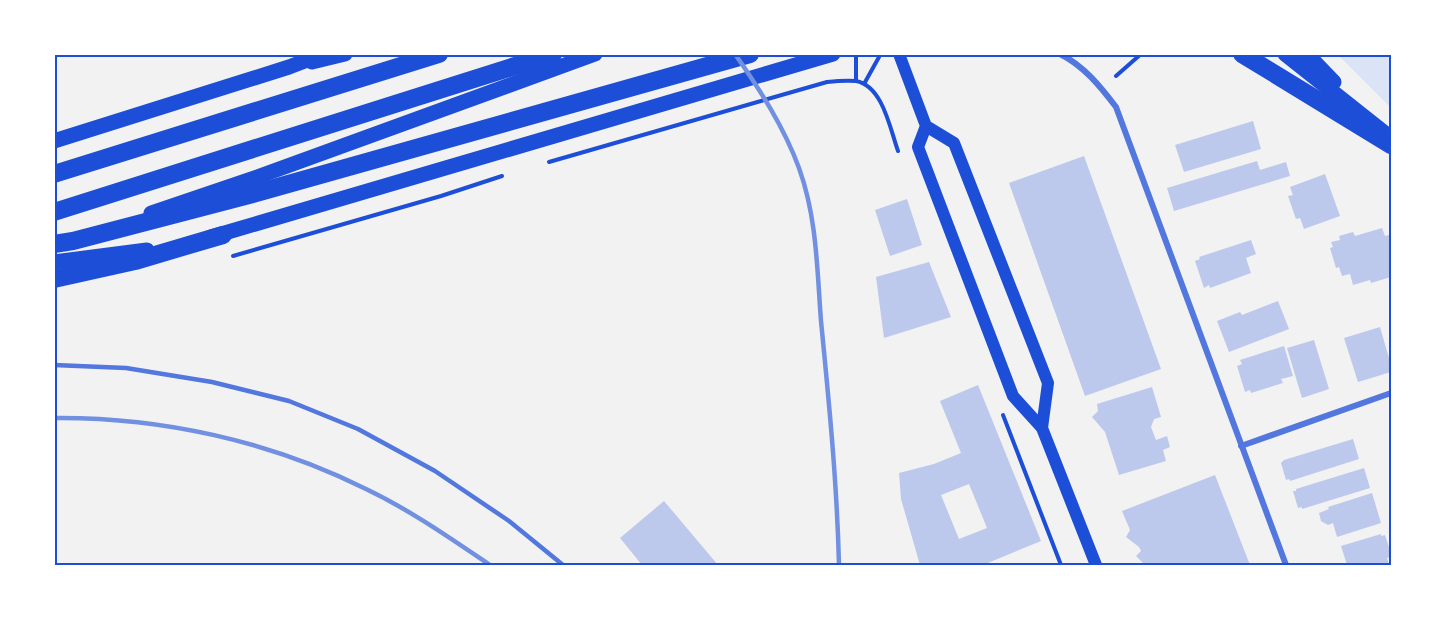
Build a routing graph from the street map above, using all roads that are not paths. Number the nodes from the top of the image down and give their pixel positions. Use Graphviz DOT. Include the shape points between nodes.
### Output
graph roads {
  1 [pos="322,54"];
  2 [pos="345,54"];
  3 [pos="439,54"];
  4 [pos="553,54"];
  5 [pos="595,54"];
  6 [pos="750,54"];
  7 [pos="833,54"];
  8 [pos="899,54"];
  9 [pos="1060,54"];
  10 [pos="1242,54"];
  11 [pos="1285,54"];
  12 [pos="1307,54"];
  13 [pos="289,68"];
  14 [pos="1367,117"];
  15 [pos="926,126"];
  16 [pos="1391,138"];
  17 [pos="54,141"];
  18 [pos="1391,145"];
  19 [pos="54,174"];
  20 [pos="54,212"];
  21 [pos="223,235"];
  22 [pos="54,245"];
  23 [pos="54,262"];
  24 [pos="54,279"];
  25 [pos="54,365"];
  26 [pos="1391,393"];
  27 [pos="1042,428"];
  28 [pos="1241,446"];
  29 [pos="563,565"];
  30 [pos="1096,565"];
  31 [pos="1286,565"];
  1 -- 13 [label="main road"];
  2 -- 13 [label="main road"];
  3 -- 19 [label="highway"];
  4 -- 20 [label="highway"];
  5 -- 22 [label="main road" via="257,177"];
  6 -- 22 [label="highway" via="249,195"];
  7 -- 21 [label="main road"];
  8 -- 15 [label="main road"];
  9 -- 28 [label="street" via="1074,60 1116,107"];
  10 -- 18 [label="highway"];
  11 -- 14 [label="main road"];
  12 -- 14 [label="main road"];
  13 -- 17 [label="main road"];
  14 -- 16 [label="main road"];
  15 -- 27 [label="main road" via="918,147 1013,396"];
  15 -- 27 [label="main road" via="954,143 1048,383"];
  21 -- 23 [label="main road" via="133,253"];
  21 -- 24 [label="highway"];
  25 -- 29 [label="lane" via="126,368 212,382 289,401 358,429 435,471 509,521"];
  26 -- 28 [label="street"];
  27 -- 30 [label="main road"];
  28 -- 31 [label="street"];
}
